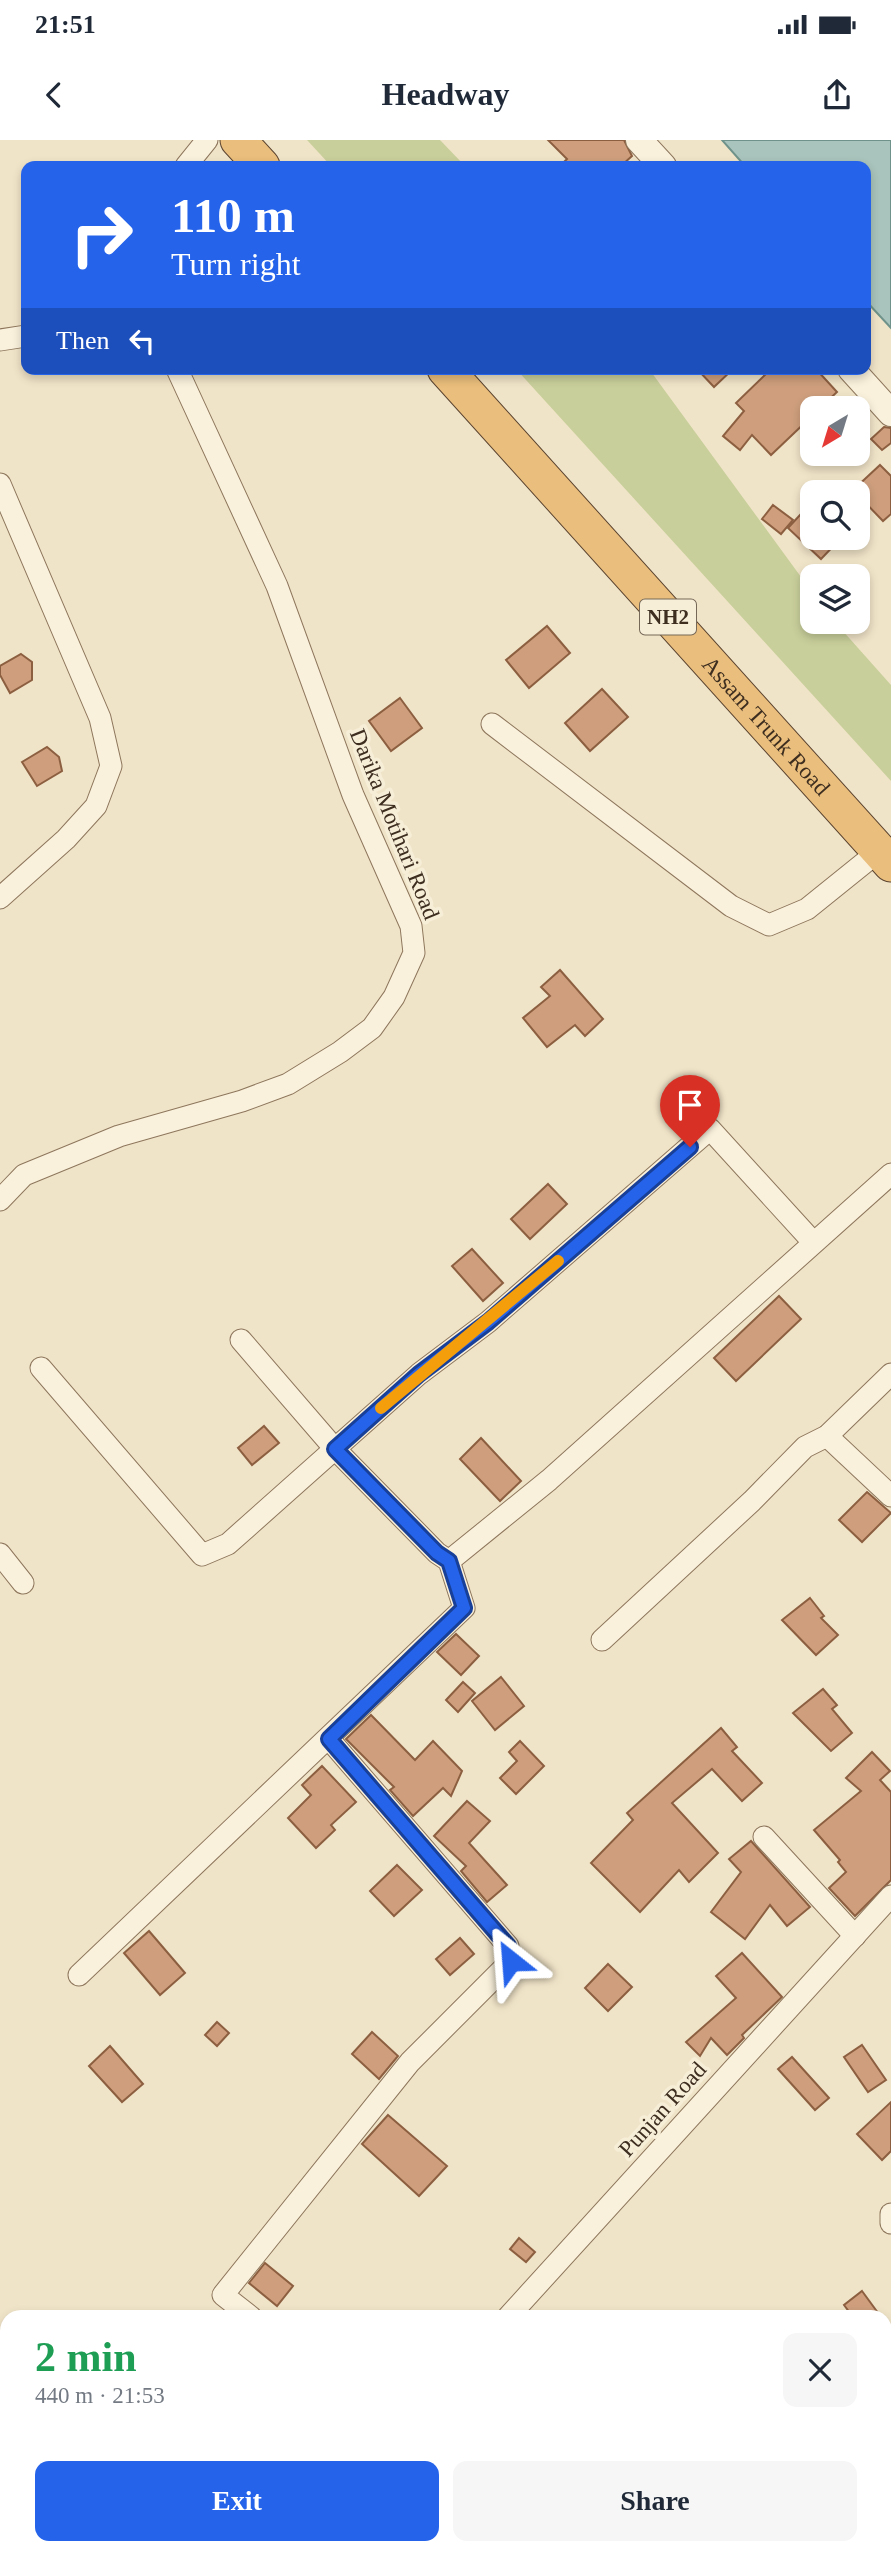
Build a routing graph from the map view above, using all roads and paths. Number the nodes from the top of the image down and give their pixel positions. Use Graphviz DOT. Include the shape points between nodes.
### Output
graph roads {
  1 [pos="206,140"];
  2 [pos="238,140"];
  3 [pos="639,140"];
  4 [pos="190,161"];
  5 [pos="257,161"];
  6 [pos="658,161"];
  7 [pos="21,337"];
  8 [pos="0,340"];
  9 [pos="180,375"];
  10 [pos="450,375"];
  11 [pos="856,375"];
  12 [pos="891,413"];
  13 [pos="0,484"];
  14 [pos="492,724"];
  15 [pos="885,858"];
  16 [pos="0,898"];
  17 [pos="891,1174"];
  18 [pos="0,1200"];
  19 [pos="813,1242"];
  20 [pos="241,1340"];
  21 [pos="41,1368"];
  22 [pos="891,1374"];
  23 [pos="827,1436"];
  24 [pos="335,1449"];
  25 [pos="891,1496"];
  26 [pos="0,1554"];
  27 [pos="449,1561"];
  28 [pos="23,1583"];
  29 [pos="602,1640"];
  30 [pos="329,1739"];
  31 [pos="764,1837"];
  32 [pos="891,1896"];
  33 [pos="855,1936"];
  34 [pos="79,1975"];
  35 [pos="891,2214"];
  36 [pos="891,2222"];
  37 [pos="242,2310"];
  38 [pos="514,2310"];
  1 -- 4 [label="street"];
  2 -- 5 [label="highway"];
  3 -- 6 [label="street"];
  7 -- 8 [label="street"];
  9 -- 18 [label="street, Darika Motihari Road" via="277,586 354,795 411,926 414,953 394,998 372,1028 288,1084 119,1136 24,1175"];
  10 -- 15 [label="highway, Assam Trunk Road / NH2"];
  11 -- 12 [label="street"];
  13 -- 16 [label="street" via="100,718 111,766 96,806"];
  14 -- 15 [label="street" via="731,906 769,925 807,909"];
  17 -- 19 [label="street"];
  19 -- 24 [label="street" via="710,1129"];
  19 -- 27 [label="street" via="549,1480"];
  20 -- 24 [label="street"];
  21 -- 24 [label="street" via="201,1555 228,1544"];
  22 -- 23 [label="street"];
  23 -- 25 [label="street"];
  23 -- 29 [label="street" via="805,1447"];
  24 -- 27 [label="street"];
  26 -- 28 [label="street"];
  27 -- 30 [label="street" via="464,1608"];
  30 -- 34 [label="street"];
  30 -- 37 [label="street" via="508,1946 511,1961 410,2062 223,2295"];
  31 -- 33 [label="street"];
  32 -- 33 [label="street, Punjan Road"];
  33 -- 38 [label="street, Punjan Road"];
  35 -- 36 [label="street"];
}
